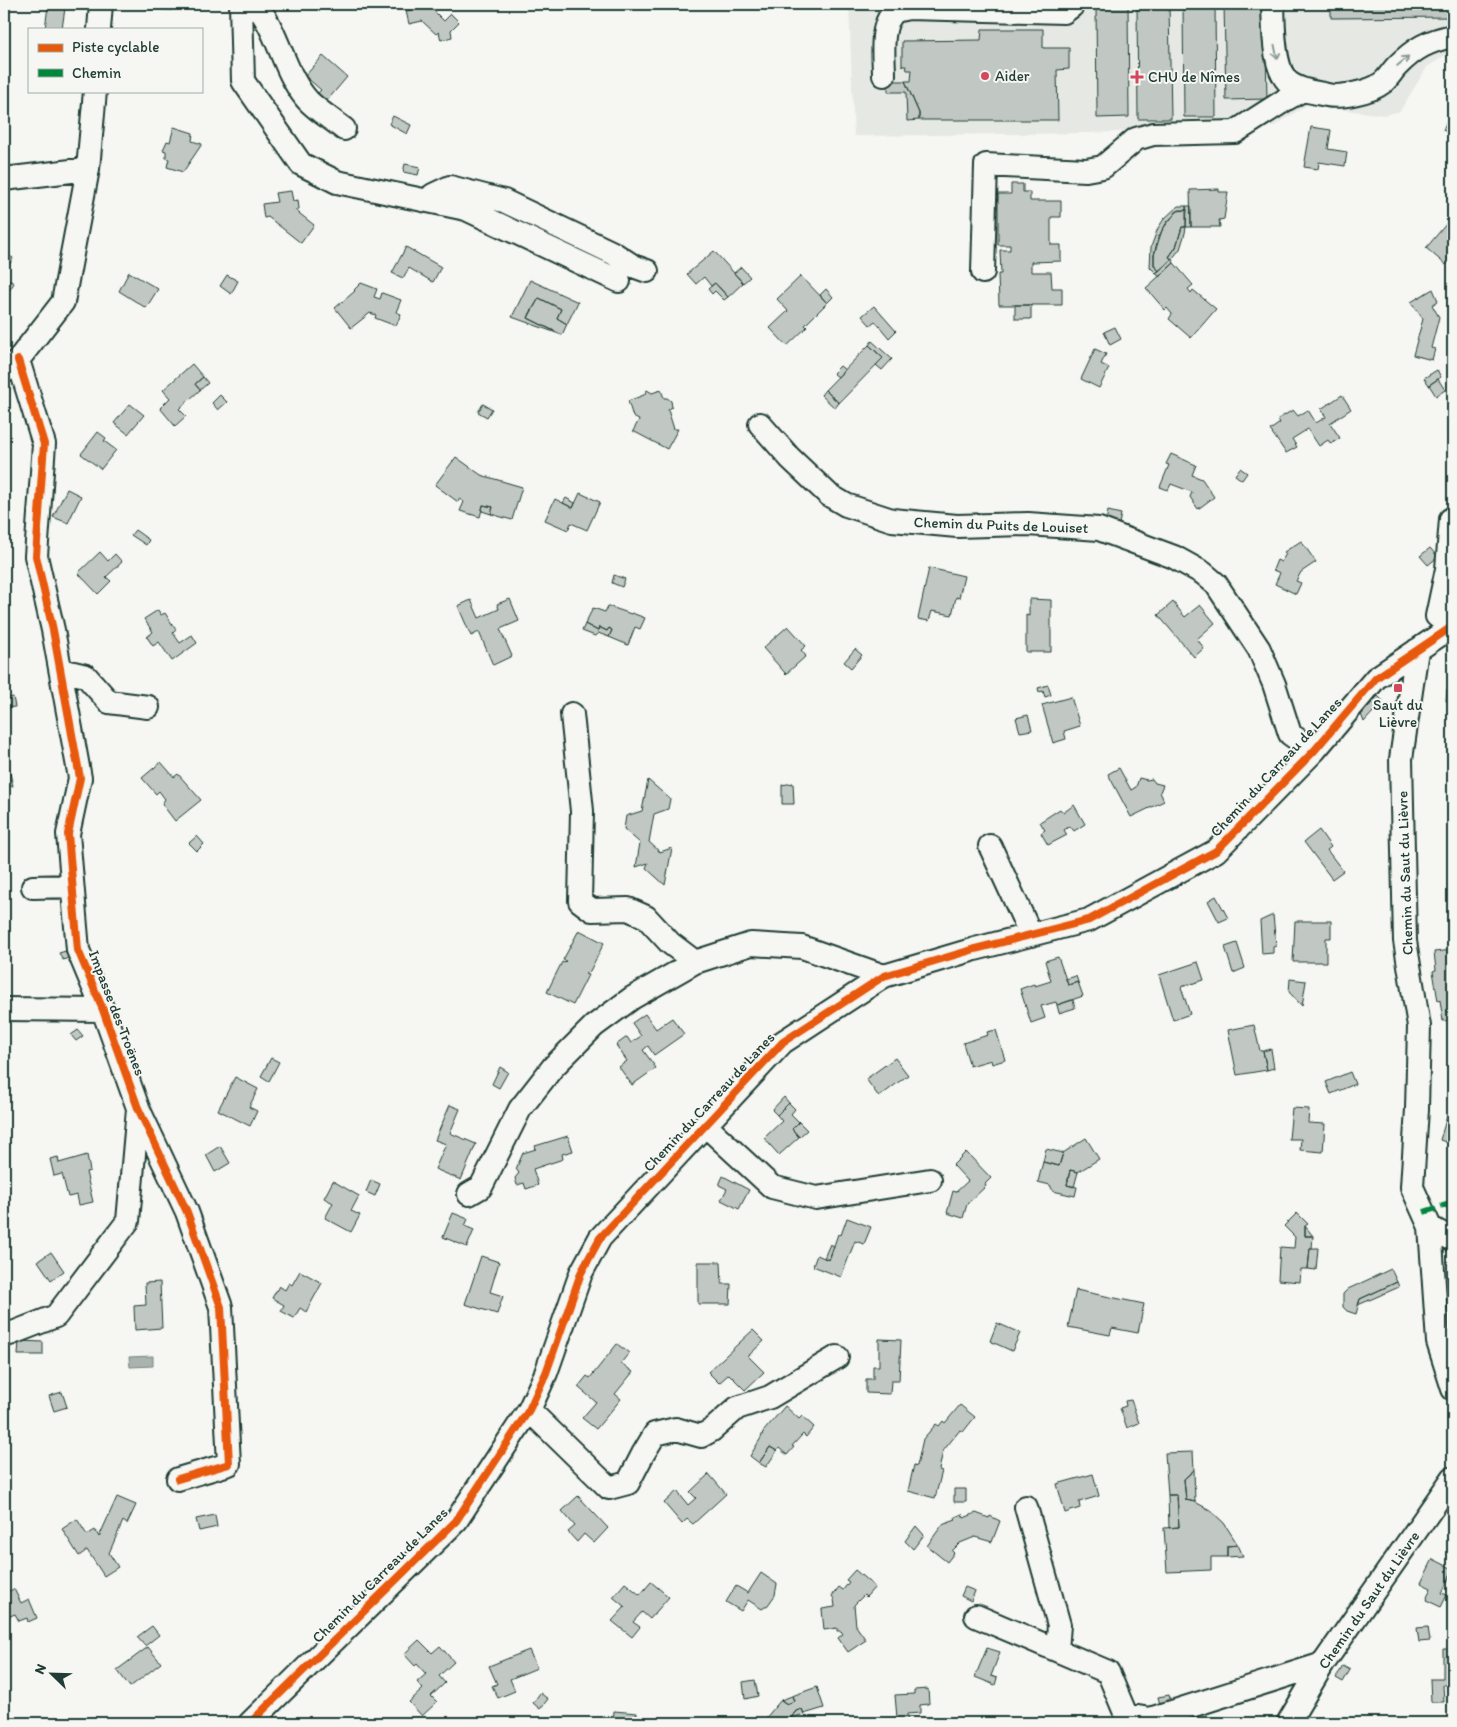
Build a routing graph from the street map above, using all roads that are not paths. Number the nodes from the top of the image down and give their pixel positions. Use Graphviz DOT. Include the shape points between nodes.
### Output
graph roads {
  1 [pos="101,4"];
  2 [pos="241,4"];
  3 [pos="255,4"];
  4 [pos="1073,4"];
  5 [pos="1273,4"];
  6 [pos="99,28"];
  7 [pos="1453,36"];
  8 [pos="884,75"];
  9 [pos="1303,90"];
  10 [pos="94,92"];
  11 [pos="344,128"];
  12 [pos="88,169"];
  13 [pos="4,179"];
  14 [pos="427,201"];
  15 [pos="646,271"];
  16 [pos="983,272"];
  17 [pos="619,281"];
  18 [pos="11,366"];
  19 [pos="760,424"];
  20 [pos="1451,519"];
  21 [pos="1452,626"];
  22 [pos="1417,650"];
  23 [pos="61,670"];
  24 [pos="148,707"];
  25 [pos="572,714"];
  26 [pos="1314,752"];
  27 [pos="990,846"];
  28 [pos="72,886"];
  29 [pos="33,887"];
  30 [pos="1031,935"];
  31 [pos="696,962"];
  32 [pos="884,976"];
  33 [pos="4,1009"];
  34 [pos="103,1010"];
  35 [pos="138,1108"];
  36 [pos="705,1125"];
  37 [pos="930,1180"];
  38 [pos="469,1194"];
  39 [pos="1430,1227"];
  40 [pos="1453,1240"];
  41 [pos="10,1334"];
  42 [pos="837,1357"];
  43 [pos="1453,1389"];
  44 [pos="529,1410"];
  45 [pos="1453,1478"];
  46 [pos="178,1479"];
  47 [pos="1026,1507"];
  48 [pos="976,1616"];
  49 [pos="1057,1650"];
  50 [pos="1323,1664"];
  51 [pos="250,1723"];
  52 [pos="1288,1723"];
  1 -- 6 [label="street"];
  2 -- 14 [label="street" via="244,80 301,164 337,182"];
  3 -- 11 [label="street" via="305,98"];
  4 -- 8 [label="street" via="1064,12 908,8 896,11 884,30"];
  5 -- 9 [label="street, one-way" via="1275,50 1280,68 1288,83"];
  9 -- 7 [label="street, one-way" via="1333,96 1358,93 1382,84 1396,66 1418,48 1433,40"];
  9 -- 16 [label="street" via="1235,132 1153,134 1136,140 1103,167 1086,170 986,165"];
  10 -- 12 [label="street"];
  12 -- 13 [label="street"];
  12 -- 18 [label="street" via="63,302"];
  14 -- 15 [label="street" via="450,187 504,201"];
  14 -- 17 [label="street" via="466,209"];
  18 -- 23 [label="street, Impasse des Troënes" via="44,444 36,556"];
  19 -- 26 [label="street, Chemin du Puits de Louiset" via="829,495 846,505 892,520 957,526 1028,524 1099,529 1174,557 1203,573 1216,584 1259,649 1290,734"];
  20 -- 21 [label="street" via="1447,569 1436,616"];
  21 -- 22 [label="street, Chemin du Carreau de Lanes"];
  22 -- 26 [label="street, Chemin du Carreau de Lanes" via="1376,678"];
  22 -- 39 [label="street, Chemin du Saut du Lièvre" via="1401,759 1405,941 1419,1026 1412,1187"];
  23 -- 24 [label="street" via="86,676 109,702"];
  23 -- 28 [label="street, Impasse des Troënes" via="80,778 68,834"];
  25 -- 31 [label="street" via="582,811 580,901 592,910 628,910 646,917 670,943"];
  26 -- 30 [label="street, Chemin du Carreau de Lanes" via="1216,851 1089,920"];
  27 -- 30 [label="street"];
  28 -- 29 [label="street"];
  28 -- 34 [label="street, Impasse des Troënes" via="78,950"];
  30 -- 32 [label="street, Chemin du Carreau de Lanes"];
  31 -- 32 [label="street" via="751,944 802,947"];
  31 -- 38 [label="street" via="632,998 594,1026 553,1067 520,1109 481,1187"];
  32 -- 36 [label="street, Chemin du Carreau de Lanes" via="783,1042"];
  33 -- 34 [label="street"];
  34 -- 35 [label="street, Impasse des Troënes"];
  35 -- 41 [label="street, Impasse des Troënes" via="128,1221 56,1316"];
  35 -- 46 [label="street, Impasse des Troënes" via="187,1212 221,1307 229,1464"];
  36 -- 37 [label="street" via="772,1186 816,1198"];
  36 -- 44 [label="street, Chemin du Carreau de Lanes" via="600,1238 580,1273 546,1373"];
  39 -- 40 [label="street"];
  39 -- 43 [label="street, Chemin du Saut du Lièvre" via="1438,1342"];
  42 -- 44 [label="street" via="770,1396 737,1408 701,1436 676,1428 655,1434 628,1483 608,1488"];
  44 -- 51 [label="street, Chemin du Carreau de Lanes" via="456,1522"];
  45 -- 50 [label="street, Chemin du Saut du Lièvre"];
  47 -- 49 [label="street" via="1059,1625"];
  48 -- 49 [label="street"];
  49 -- 50 [label="street" via="1108,1672 1126,1715 1150,1719"];
  50 -- 52 [label="street, Chemin du Saut du Lièvre"];
}
